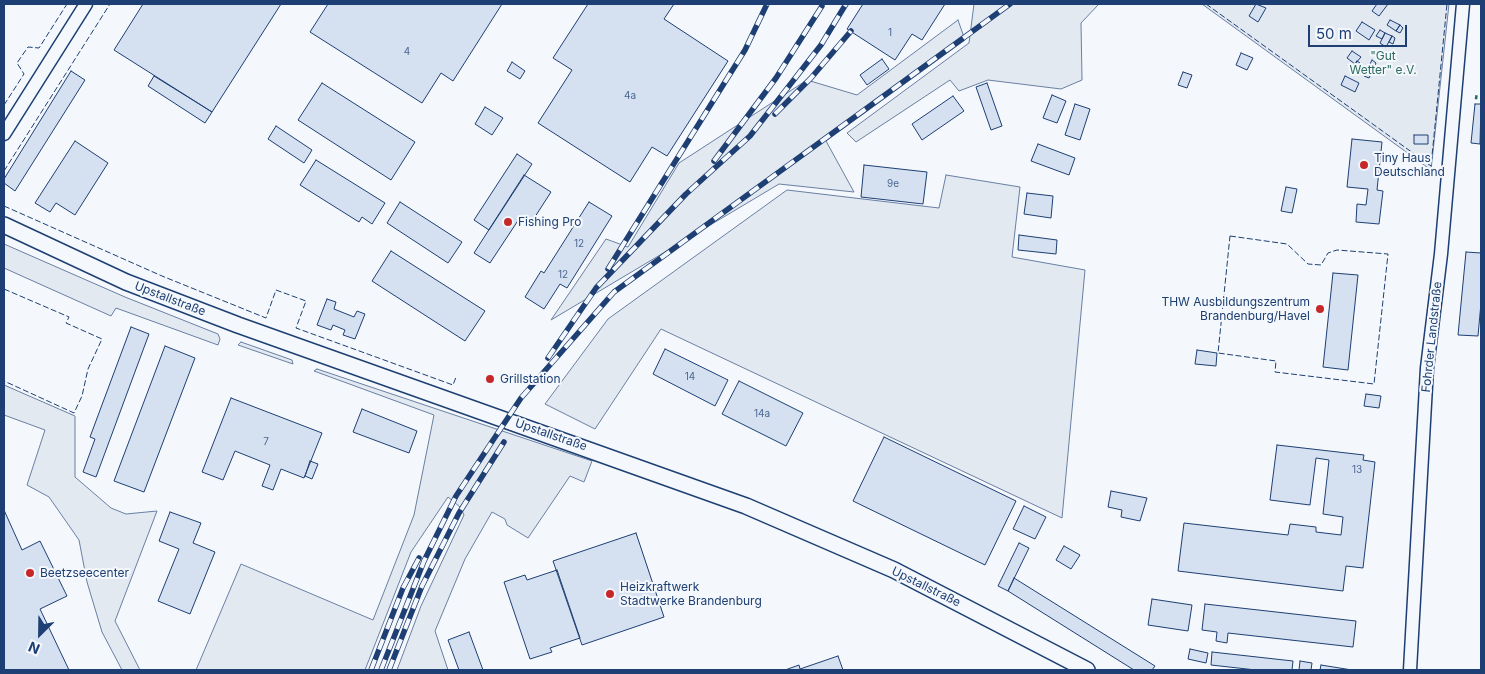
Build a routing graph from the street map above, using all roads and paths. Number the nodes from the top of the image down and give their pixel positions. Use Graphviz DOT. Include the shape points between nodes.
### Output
graph roads {
  1 [pos="86,4"];
  2 [pos="1464,4"];
  3 [pos="4,134"];
  4 [pos="4,225"];
  5 [pos="1087,670"];
  6 [pos="1410,670"];
  1 -- 3 [label="street"];
  2 -- 6 [label="street, Fohrder Landstraße" via="1427,368"];
  4 -- 5 [label="street, Upstallstraße" via="126,282 272,338 746,506 894,570"];
}
